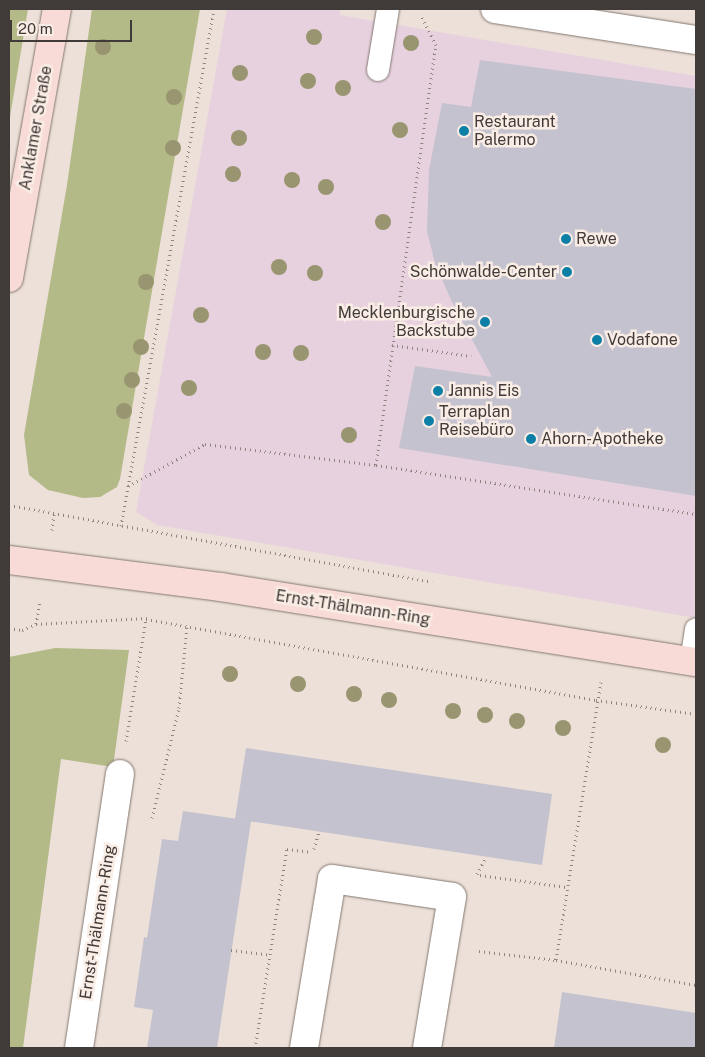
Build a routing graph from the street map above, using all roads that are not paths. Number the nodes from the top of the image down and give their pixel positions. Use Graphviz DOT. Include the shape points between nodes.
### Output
graph roads {
  1 [pos="57,9"];
  2 [pos="388,9"];
  3 [pos="495,9"];
  4 [pos="696,40"];
  5 [pos="378,70"];
  6 [pos="9,278"];
  7 [pos="9,560"];
  8 [pos="696,629"];
  9 [pos="693,662"];
  10 [pos="120,774"];
  11 [pos="79,1048"];
  12 [pos="304,1048"];
  13 [pos="427,1048"];
  1 -- 6 [label="street, Anklamer Straße"];
  2 -- 5 [label="lane"];
  3 -- 4 [label="street"];
  7 -- 9 [label="street, Ernst-Thälmann-Ring" via="221,587"];
  8 -- 9 [label="lane"];
  10 -- 11 [label="street, Ernst-Thälmann-Ring"];
  12 -- 13 [label="street" via="332,879 452,897"];
}
